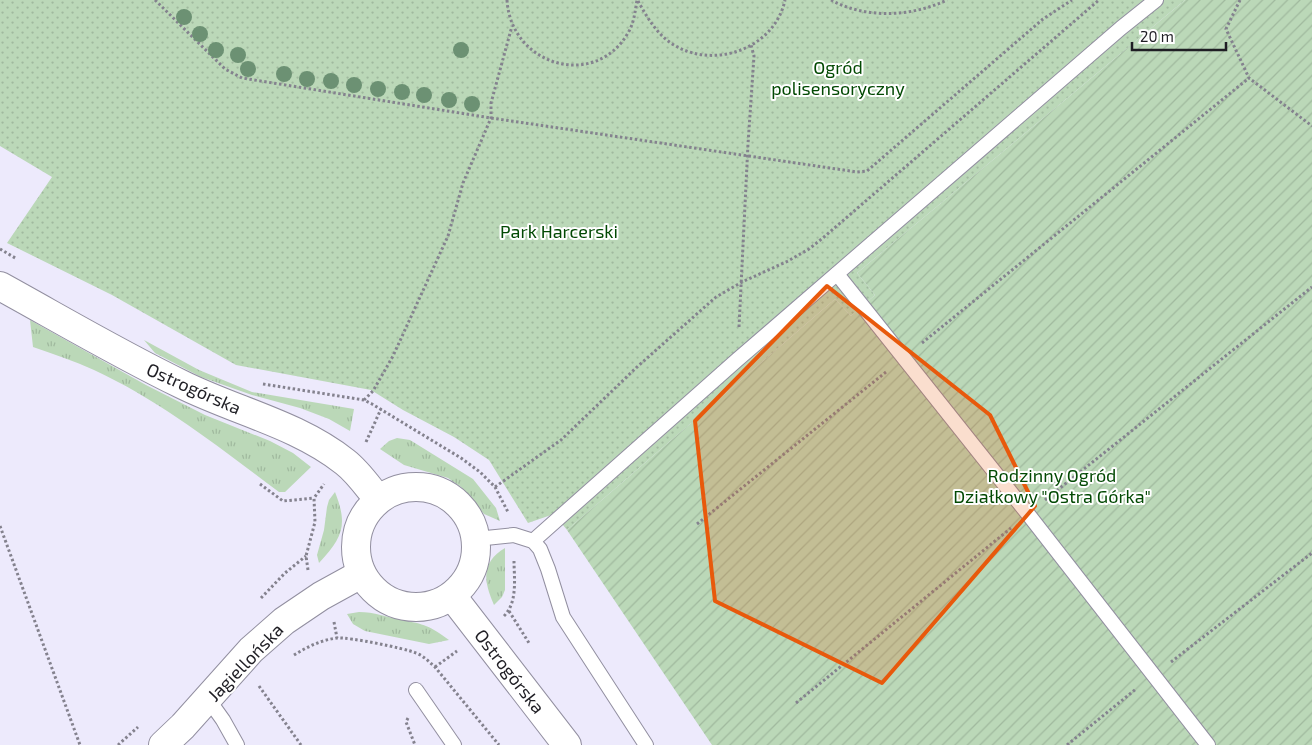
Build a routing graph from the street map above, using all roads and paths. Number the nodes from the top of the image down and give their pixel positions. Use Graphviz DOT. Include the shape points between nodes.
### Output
graph roads {
  1 [pos="155,0"];
  2 [pos="507,0"];
  3 [pos="637,0"];
  4 [pos="785,0"];
  5 [pos="831,0"];
  6 [pos="947,0"];
  7 [pos="1072,0"];
  8 [pos="1099,0"];
  9 [pos="1156,0"];
  10 [pos="1240,0"];
  11 [pos="512,26"];
  12 [pos="751,45"];
  13 [pos="1249,78"];
  14 [pos="490,118"];
  15 [pos="1312,126"];
  16 [pos="748,156"];
  17 [pos="0,249"];
  18 [pos="17,259"];
  19 [pos="837,274"];
  20 [pos="742,282"];
  21 [pos="0,286"];
  22 [pos="1312,287"];
  23 [pos="904,358"];
  24 [pos="737,360"];
  25 [pos="257,382"];
  26 [pos="364,400"];
  27 [pos="346,463"];
  28 [pos="260,484"];
  29 [pos="495,487"];
  30 [pos="314,498"];
  31 [pos="378,499"];
  32 [pos="1028,514"];
  33 [pos="697,524"];
  34 [pos="0,526"];
  35 [pos="476,538"];
  36 [pos="533,542"];
  37 [pos="1312,553"];
  38 [pos="361,574"];
  39 [pos="321,596"];
  40 [pos="452,596"];
  41 [pos="287,660"];
  42 [pos="1153,675"];
  43 [pos="416,690"];
  44 [pos="796,703"];
  45 [pos="215,710"];
  46 [pos="80,745"];
  47 [pos="163,745"];
  48 [pos="237,745"];
  49 [pos="301,745"];
  50 [pos="454,745"];
  51 [pos="568,745"];
  52 [pos="646,745"];
  53 [pos="1067,745"];
  54 [pos="1208,745"];
  1 -- 14 [label="path" via="225,69 242,78"];
  2 -- 11 [label="path"];
  3 -- 11 [label="path" via="628,34 602,58 585,64 550,62 521,41"];
  3 -- 12 [label="path" via="659,32 674,45 692,53 730,54"];
  4 -- 12 [label="path" via="778,19 764,36"];
  5 -- 6 [label="path" via="856,9 897,14"];
  7 -- 16 [label="path" via="1043,19 867,171"];
  8 -- 20 [label="path" via="809,249"];
  9 -- 19 [label="lane"];
  10 -- 13 [label="path" via="1226,29"];
  11 -- 14 [label="path" via="491,103"];
  12 -- 16 [label="path" via="754,56"];
  13 -- 15 [label="path"];
  13 -- 23 [label="path"];
  14 -- 16 [label="path"];
  14 -- 26 [label="path" via="463,182 448,236 394,356"];
  16 -- 20 [label="path"];
  17 -- 18 [label="path"];
  19 -- 23 [label="lane"];
  19 -- 24 [label="lane"];
  20 -- 24 [label="path"];
  20 -- 29 [label="path" via="716,297 554,446"];
  21 -- 27 [label="street, Ostrogórska" via="167,378 206,397 277,423 322,446"];
  22 -- 32 [label="path"];
  23 -- 32 [label="lane"];
  23 -- 33 [label="path"];
  24 -- 36 [label="lane"];
  25 -- 26 [label="path"];
  26 -- 27 [label="path" via="381,409 368,440"];
  27 -- 30 [label="path"];
  27 -- 31 [label="street, Ostrogórska"];
  28 -- 30 [label="path" via="283,502"];
  30 -- 39 [label="path" via="315,522 306,560"];
  31 -- 35 [label="street" via="394,490 412,486 430,488 461,506"];
  31 -- 38 [label="street" via="364,515 356,534 355,554"];
  32 -- 42 [label="lane"];
  32 -- 44 [label="path"];
  34 -- 46 [label="path"];
  35 -- 36 [label="lane" via="514,535"];
  35 -- 40 [label="street" via="472,571"];
  36 -- 52 [label="lane" via="540,549 563,617"];
  37 -- 42 [label="path"];
  38 -- 39 [label="street, Jagiellońska"];
  38 -- 40 [label="street" via="373,592 391,603 412,608 433,606"];
  39 -- 41 [label="path" via="334,620 337,638 314,644"];
  39 -- 45 [label="street, Jagiellońska" via="284,620 251,650"];
  40 -- 51 [label="street, Ostrogórska"];
  42 -- 53 [label="path"];
  42 -- 54 [label="lane"];
  43 -- 50 [label="lane"];
  45 -- 47 [label="street, Jagiellońska"];
  45 -- 48 [label="lane"];
  45 -- 49 [label="path" via="257,683"];
}
